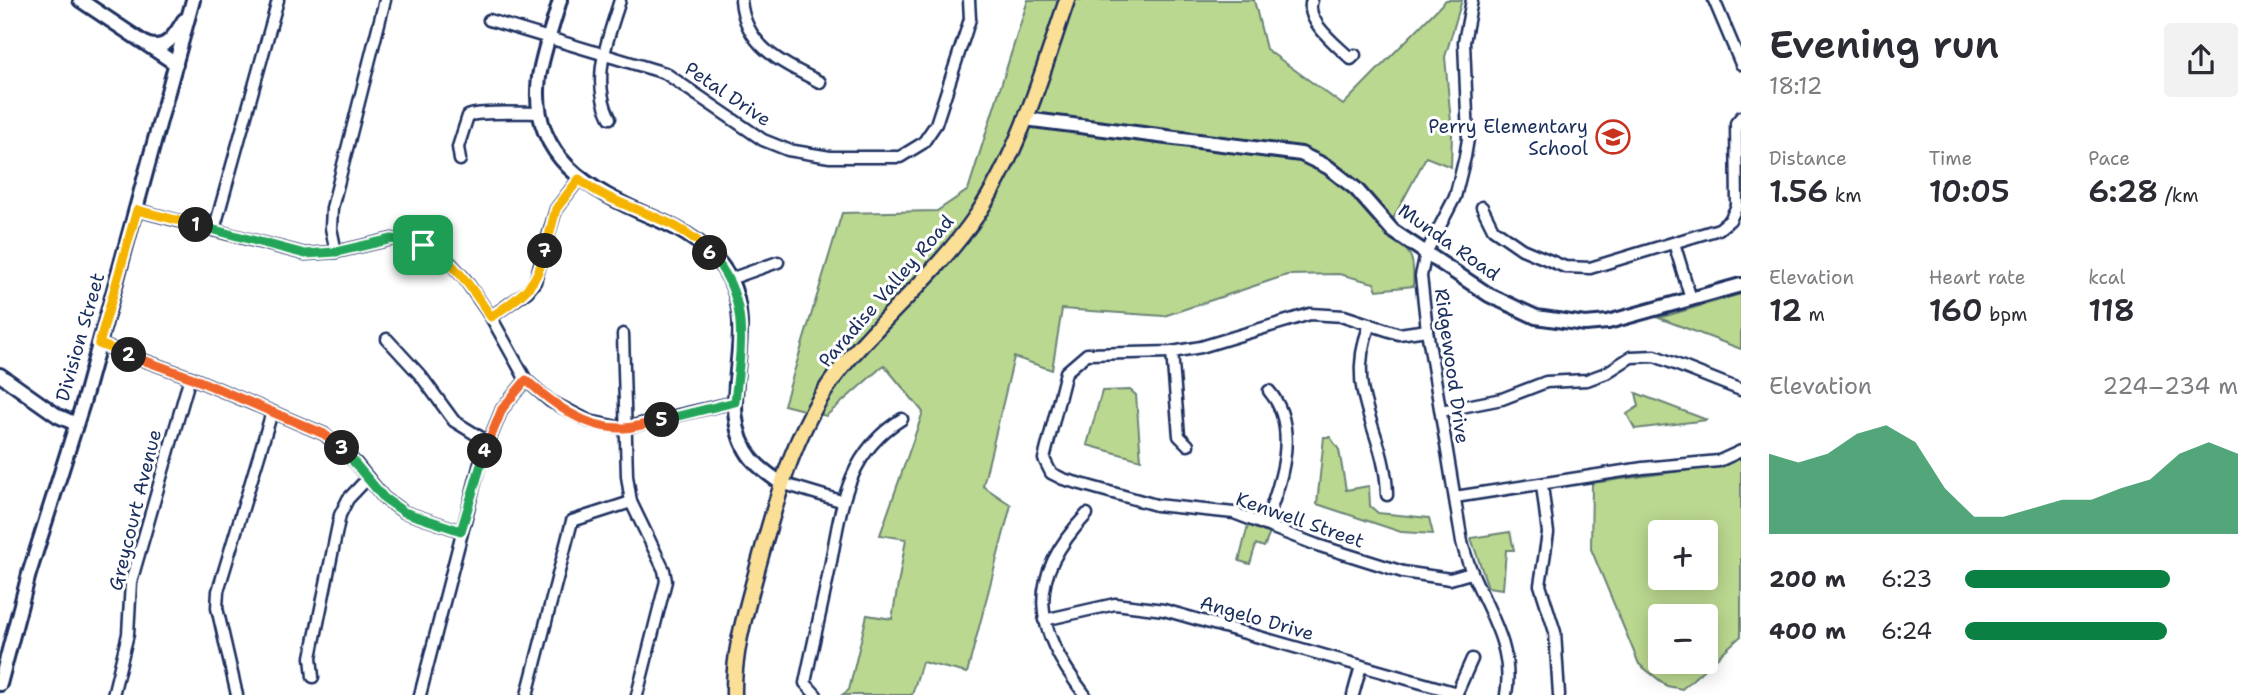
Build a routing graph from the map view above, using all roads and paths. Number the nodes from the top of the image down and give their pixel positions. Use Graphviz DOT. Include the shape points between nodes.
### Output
graph roads {
  1 [pos="80,0"];
  2 [pos="278,0"];
  3 [pos="385,0"];
  4 [pos="561,0"];
  5 [pos="620,0"];
  6 [pos="741,0"];
  7 [pos="970,0"];
  8 [pos="1067,0"];
  9 [pos="1312,0"];
  10 [pos="1472,0"];
  11 [pos="1714,0"];
  12 [pos="192,5"];
  13 [pos="489,20"];
  14 [pos="549,39"];
  15 [pos="145,44"];
  16 [pos="1738,48"];
  17 [pos="1355,55"];
  18 [pos="604,56"];
  19 [pos="176,64"];
  20 [pos="1741,64"];
  21 [pos="820,82"];
  22 [pos="539,113"];
  23 [pos="1741,117"];
  24 [pos="610,118"];
  25 [pos="1025,119"];
  26 [pos="460,160"];
  27 [pos="579,179"];
  28 [pos="1482,207"];
  29 [pos="137,210"];
  30 [pos="214,230"];
  31 [pos="1674,243"];
  32 [pos="336,252"];
  33 [pos="1426,253"];
  34 [pos="778,262"];
  35 [pos="730,279"];
  36 [pos="1741,285"];
  37 [pos="1691,299"];
  38 [pos="491,317"];
  39 [pos="1370,324"];
  40 [pos="1427,330"];
  41 [pos="623,334"];
  42 [pos="387,339"];
  43 [pos="99,344"];
  44 [pos="1172,352"];
  45 [pos="0,375"];
  46 [pos="190,377"];
  47 [pos="526,380"];
  48 [pos="1741,390"];
  49 [pos="1269,391"];
  50 [pos="735,402"];
  51 [pos="1441,411"];
  52 [pos="272,412"];
  53 [pos="902,419"];
  54 [pos="74,422"];
  55 [pos="623,428"];
  56 [pos="488,442"];
  57 [pos="1188,445"];
  58 [pos="1741,451"];
  59 [pos="368,478"];
  60 [pos="781,483"];
  61 [pos="1542,485"];
  62 [pos="1387,495"];
  63 [pos="1455,497"];
  64 [pos="841,500"];
  65 [pos="631,502"];
  66 [pos="1087,514"];
  67 [pos="1265,525"];
  68 [pos="461,531"];
  69 [pos="1471,573"];
  70 [pos="1044,620"];
  71 [pos="1472,659"];
  72 [pos="1361,666"];
  73 [pos="313,677"];
  74 [pos="0,684"];
  75 [pos="1457,694"];
  76 [pos="114,695"];
  77 [pos="237,695"];
  78 [pos="420,695"];
  79 [pos="527,695"];
  80 [pos="637,695"];
  81 [pos="734,695"];
  82 [pos="816,695"];
  83 [pos="1085,695"];
  84 [pos="1353,695"];
  85 [pos="1506,695"];
  86 [pos="1559,695"];
  1 -- 15 [label="main road"];
  2 -- 30 [label="street"];
  3 -- 32 [label="street" via="332,208"];
  4 -- 14 [label="main road"];
  5 -- 18 [label="street"];
  6 -- 21 [label="street" via="747,25 762,48"];
  7 -- 18 [label="street, Petal Drive" via="970,19 936,124 923,143 900,157 830,158 788,150 759,137 665,73"];
  8 -- 25 [label="main road, Paradise Valley Road"];
  9 -- 17 [label="street" via="1313,19 1351,60"];
  10 -- 33 [label="street, Ridgewood Drive" via="1464,43 1465,157 1455,197"];
  11 -- 16 [label="street"];
  12 -- 15 [label="main road" via="166,45"];
  12 -- 19 [label="main road, Division Street"];
  13 -- 14 [label="street, Petal Drive"];
  14 -- 18 [label="street, Petal Drive"];
  14 -- 22 [label="main road" via="540,77"];
  15 -- 19 [label="main road"];
  16 -- 20 [label="street"];
  18 -- 24 [label="street" via="599,89"];
  19 -- 29 [label="main road, Division Street"];
  22 -- 26 [label="street" via="477,111 468,116 458,147"];
  22 -- 27 [label="main road" via="555,151"];
  23 -- 31 [label="street" via="1736,122 1734,213 1719,229"];
  25 -- 33 [label="main road, Munda Road" via="1301,154 1328,167 1393,230"];
  25 -- 60 [label="main road, Paradise Valley Road" via="1006,163 955,246 828,386 809,417"];
  27 -- 35 [label="main road" via="611,200 687,234 705,247"];
  27 -- 38 [label="street" via="556,209 535,282"];
  28 -- 31 [label="street" via="1493,229 1522,249 1565,267 1590,268"];
  29 -- 30 [label="street"];
  29 -- 43 [label="main road, Division Street"];
  30 -- 32 [label="street" via="284,251"];
  31 -- 37 [label="street"];
  32 -- 38 [label="street" via="392,239 423,245 442,254"];
  33 -- 37 [label="main road, Munda Road" via="1512,308 1555,322 1608,322"];
  33 -- 40 [label="street, Ridgewood Drive" via="1421,276"];
  34 -- 35 [label="street"];
  35 -- 50 [label="main road" via="741,324"];
  36 -- 37 [label="main road, Munda Road"];
  38 -- 47 [label="street"];
  39 -- 40 [label="street" via="1399,334"];
  39 -- 44 [label="street" via="1344,316 1298,315"];
  39 -- 62 [label="street" via="1361,357 1361,385 1366,413 1380,442"];
  40 -- 51 [label="street, Ridgewood Drive"];
  41 -- 55 [label="street"];
  42 -- 56 [label="street" via="454,421"];
  43 -- 46 [label="street"];
  43 -- 54 [label="main road, Division Street"];
  44 -- 57 [label="street" via="1179,436"];
  44 -- 67 [label="street, Kenwell Street" via="1087,354 1073,363 1066,372 1044,448 1048,469 1063,479 1156,505 1234,513"];
  45 -- 54 [label="main road" via="58,416"];
  46 -- 52 [label="street"];
  46 -- 76 [label="street, Greycourt Avenue" via="131,582 128,634"];
  47 -- 55 [label="street" via="569,413"];
  47 -- 56 [label="street" via="502,409"];
  48 -- 51 [label="street" via="1655,356 1631,357 1587,380 1546,382 1502,399"];
  49 -- 67 [label="street" via="1283,413 1285,444"];
  50 -- 55 [label="street"];
  50 -- 60 [label="main road" via="741,441 758,466"];
  51 -- 63 [label="street, Ridgewood Drive"];
  52 -- 59 [label="street" via="324,434"];
  52 -- 77 [label="street" via="218,591 216,608"];
  53 -- 64 [label="street" via="885,429 861,458"];
  54 -- 74 [label="main road, Division Street"];
  55 -- 65 [label="street"];
  56 -- 68 [label="street"];
  58 -- 61 [label="street" via="1719,461"];
  59 -- 68 [label="street" via="384,498 404,512"];
  59 -- 73 [label="street" via="340,515 311,657"];
  60 -- 64 [label="street"];
  60 -- 81 [label="main road, Paradise Valley Road" via="738,643"];
  61 -- 63 [label="street"];
  61 -- 86 [label="street" via="1548,533 1540,585 1555,632"];
  63 -- 69 [label="street, Ridgewood Drive"];
  64 -- 82 [label="street" via="805,683"];
  65 -- 79 [label="street" via="572,521"];
  65 -- 80 [label="street" via="666,581"];
  66 -- 70 [label="street" via="1066,536 1051,563 1044,591"];
  67 -- 69 [label="street, Kenwell Street" via="1404,572 1450,579"];
  68 -- 78 [label="street"];
  69 -- 85 [label="street, Ridgewood Drive" via="1502,634 1508,664"];
  70 -- 72 [label="street, Angelo Drive" via="1115,604 1164,610"];
  70 -- 83 [label="street" via="1052,647"];
  71 -- 75 [label="street"];
  72 -- 75 [label="street, Angelo Drive"];
  72 -- 84 [label="street"];
}
